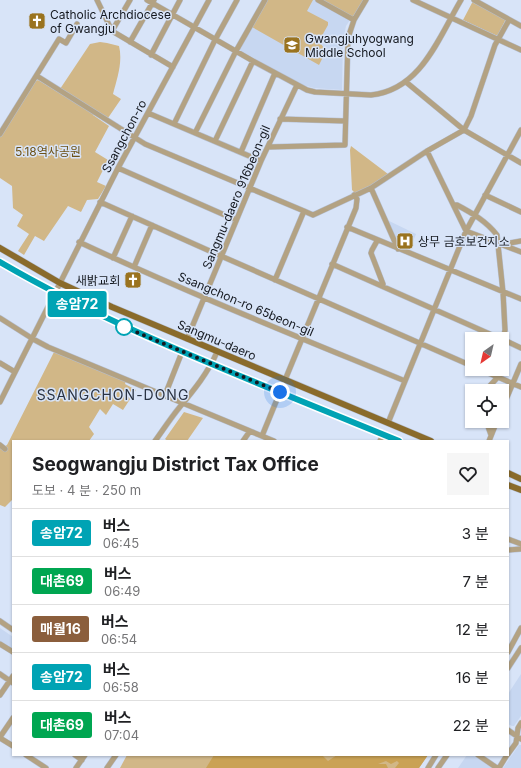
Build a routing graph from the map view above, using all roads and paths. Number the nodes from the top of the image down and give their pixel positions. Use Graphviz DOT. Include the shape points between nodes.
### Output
graph roads {
  1 [pos="97,0"];
  2 [pos="103,0"];
  3 [pos="130,0"];
  4 [pos="147,0"];
  5 [pos="180,0"];
  6 [pos="209,0"];
  7 [pos="237,0"];
  8 [pos="265,0"];
  9 [pos="318,0"];
  10 [pos="366,0"];
  11 [pos="413,0"];
  12 [pos="461,0"];
  13 [pos="474,0"];
  14 [pos="153,2"];
  15 [pos="100,6"];
  16 [pos="172,14"];
  17 [pos="451,17"];
  18 [pos="354,20"];
  19 [pos="509,20"];
  20 [pos="77,24"];
  21 [pos="521,26"];
  22 [pos="194,28"];
  23 [pos="112,31"];
  24 [pos="498,39"];
  25 [pos="215,40"];
  26 [pos="130,42"];
  27 [pos="521,50"];
  28 [pos="236,51"];
  29 [pos="151,55"];
  30 [pos="253,61"];
  31 [pos="173,67"];
  32 [pos="275,74"];
  33 [pos="37,76"];
  34 [pos="406,82"];
  35 [pos="297,85"];
  36 [pos="346,94"];
  37 [pos="148,113"];
  38 [pos="280,119"];
  39 [pos="345,121"];
  40 [pos="174,124"];
  41 [pos="464,130"];
  42 [pos="521,130"];
  43 [pos="195,133"];
  44 [pos="0,134"];
  45 [pos="134,138"];
  46 [pos="215,141"];
  47 [pos="268,147"];
  48 [pos="427,151"];
  49 [pos="241,152"];
  50 [pos="507,155"];
  51 [pos="261,161"];
  52 [pos="521,163"];
  53 [pos="118,168"];
  54 [pos="371,188"];
  55 [pos="250,189"];
  56 [pos="354,195"];
  57 [pos="485,195"];
  58 [pos="100,202"];
  59 [pos="454,205"];
  60 [pos="304,212"];
  61 [pos="521,212"];
  62 [pos="475,214"];
  63 [pos="132,216"];
  64 [pos="236,220"];
  65 [pos="152,225"];
  66 [pos="347,227"];
  67 [pos="466,231"];
  68 [pos="377,241"];
  69 [pos="521,241"];
  70 [pos="79,242"];
  71 [pos="499,244"];
  72 [pos="506,246"];
  73 [pos="0,248"];
  74 [pos="398,249"];
  75 [pos="521,252"];
  76 [pos="221,256"];
  77 [pos="113,258"];
  78 [pos="0,262"];
  79 [pos="332,264"];
  80 [pos="134,267"];
  81 [pos="451,270"];
  82 [pos="274,280"];
  83 [pos="60,283"];
  84 [pos="383,286"];
  85 [pos="503,292"];
  86 [pos="55,293"];
  87 [pos="204,297"];
  88 [pos="318,299"];
  89 [pos="521,299"];
  90 [pos="435,310"];
  91 [pos="0,318"];
  92 [pos="486,332"];
  93 [pos="504,332"];
  94 [pos="33,339"];
  95 [pos="187,339"];
  96 [pos="301,339"];
  97 [pos="509,342"];
  98 [pos="421,344"];
  99 [pos="521,348"];
  100 [pos="182,352"];
  101 [pos="217,352"];
  102 [pos="0,363"];
  103 [pos="465,363"];
  104 [pos="212,364"];
  105 [pos="521,364"];
  106 [pos="15,372"];
  107 [pos="498,377"];
  108 [pos="285,380"];
  109 [pos="405,381"];
  110 [pos="492,384"];
  111 [pos="513,384"];
  112 [pos="521,387"];
  113 [pos="280,392"];
  114 [pos="509,393"];
  115 [pos="165,395"];
  116 [pos="0,402"];
  117 [pos="184,403"];
  118 [pos="388,423"];
  119 [pos="488,428"];
  120 [pos="494,428"];
  121 [pos="250,430"];
  122 [pos="383,434"];
  123 [pos="491,435"];
  124 [pos="262,436"];
  125 [pos="156,440"];
  126 [pos="244,440"];
  127 [pos="272,440"];
  128 [pos="380,440"];
  129 [pos="397,440"];
  130 [pos="429,440"];
  131 [pos="489,440"];
  132 [pos="0,445"];
  133 [pos="5,449"];
  134 [pos="509,473"];
  135 [pos="521,479"];
  136 [pos="509,485"];
  137 [pos="521,490"];
  138 [pos="509,538"];
  139 [pos="521,544"];
  140 [pos="521,549"];
  141 [pos="509,550"];
  142 [pos="0,621"];
  143 [pos="12,629"];
  144 [pos="520,631"];
  145 [pos="0,644"];
  146 [pos="521,648"];
  147 [pos="509,650"];
  148 [pos="12,651"];
  149 [pos="509,666"];
  150 [pos="0,674"];
  151 [pos="12,680"];
  152 [pos="0,695"];
  153 [pos="12,720"];
  154 [pos="521,723"];
  155 [pos="509,731"];
  156 [pos="519,737"];
  157 [pos="0,738"];
  158 [pos="12,745"];
  159 [pos="509,753"];
  160 [pos="28,756"];
  161 [pos="115,756"];
  162 [pos="435,756"];
  163 [pos="446,756"];
  164 [pos="480,756"];
  165 [pos="507,756"];
  166 [pos="84,757"];
  167 [pos="46,768"];
  168 [pos="76,768"];
  169 [pos="107,768"];
  170 [pos="428,768"];
  171 [pos="438,768"];
  172 [pos="498,768"];
  1 -- 15 [label="street"];
  2 -- 15 [label="street"];
  3 -- 23 [label="street"];
  4 -- 14 [label="street"];
  5 -- 16 [label="street"];
  6 -- 22 [label="street, Ssangchon-ro"];
  7 -- 25 [label="street"];
  8 -- 28 [label="street"];
  9 -- 18 [label="street"];
  10 -- 18 [label="street"];
  11 -- 17 [label="street"];
  12 -- 17 [label="street"];
  13 -- 19 [label="street"];
  14 -- 16 [label="street"];
  14 -- 26 [label="street"];
  15 -- 23 [label="street"];
  16 -- 22 [label="street"];
  16 -- 29 [label="street"];
  17 -- 24 [label="street"];
  17 -- 34 [label="street" via="426,60"];
  18 -- 36 [label="street" via="348,44"];
  19 -- 21 [label="street"];
  19 -- 24 [label="street"];
  20 -- 33 [label="street" via="66,43 60,39"];
  22 -- 25 [label="street"];
  22 -- 31 [label="street, Ssangchon-ro"];
  23 -- 26 [label="street"];
  24 -- 27 [label="street"];
  24 -- 41 [label="street"];
  25 -- 28 [label="street"];
  25 -- 40 [label="street"];
  26 -- 29 [label="street"];
  28 -- 30 [label="street"];
  28 -- 43 [label="street"];
  29 -- 31 [label="street"];
  30 -- 32 [label="street"];
  30 -- 46 [label="street"];
  31 -- 37 [label="street, Ssangchon-ro"];
  32 -- 35 [label="street"];
  32 -- 49 [label="street"];
  33 -- 44 [label="street"];
  33 -- 45 [label="street"];
  34 -- 36 [label="street" via="377,94"];
  34 -- 41 [label="street"];
  35 -- 36 [label="street" via="315,92"];
  35 -- 38 [label="street, Sangmu-daero 916beon-gil"];
  36 -- 39 [label="street"];
  37 -- 40 [label="street"];
  37 -- 45 [label="street, Ssangchon-ro"];
  38 -- 39 [label="street"];
  38 -- 47 [label="street, Sangmu-daero 916beon-gil"];
  39 -- 47 [label="street" via="345,144"];
  40 -- 43 [label="street"];
  41 -- 48 [label="street"];
  41 -- 50 [label="street"];
  42 -- 50 [label="street"];
  43 -- 46 [label="street"];
  45 -- 53 [label="street, Ssangchon-ro"];
  45 -- 55 [label="street"];
  46 -- 49 [label="street"];
  47 -- 51 [label="street, Sangmu-daero 916beon-gil"];
  48 -- 54 [label="street"];
  48 -- 59 [label="street"];
  49 -- 51 [label="street"];
  50 -- 52 [label="street"];
  50 -- 57 [label="street"];
  51 -- 55 [label="street, Sangmu-daero 916beon-gil"];
  53 -- 58 [label="street, Ssangchon-ro"];
  53 -- 64 [label="street"];
  54 -- 56 [label="street"];
  54 -- 74 [label="street"];
  55 -- 60 [label="street"];
  55 -- 64 [label="street, Sangmu-daero 916beon-gil"];
  56 -- 60 [label="street" via="313,215"];
  56 -- 66 [label="street" via="357,203"];
  57 -- 61 [label="street"];
  57 -- 62 [label="street"];
  58 -- 63 [label="street"];
  58 -- 70 [label="street, Ssangchon-ro"];
  59 -- 62 [label="street"];
  59 -- 67 [label="street"];
  60 -- 82 [label="street"];
  62 -- 67 [label="street"];
  62 -- 71 [label="street" via="497,234"];
  63 -- 65 [label="street"];
  63 -- 77 [label="street"];
  64 -- 76 [label="street, Sangmu-daero 916beon-gil"];
  65 -- 76 [label="street"];
  65 -- 80 [label="street"];
  66 -- 68 [label="street"];
  66 -- 79 [label="street"];
  67 -- 71 [label="street"];
  67 -- 81 [label="street"];
  68 -- 74 [label="street"];
  68 -- 84 [label="street" via="371,253"];
  69 -- 72 [label="street"];
  70 -- 77 [label="street, Ssangchon-ro 65beon-gil"];
  70 -- 83 [label="street, Ssangchon-ro"];
  71 -- 72 [label="street"];
  71 -- 85 [label="street"];
  72 -- 75 [label="street"];
  73 -- 83 [label="main road, Sangmu-daero"];
  74 -- 81 [label="street"];
  76 -- 82 [label="street"];
  76 -- 87 [label="street, Sangmu-daero 916beon-gil"];
  77 -- 80 [label="street, Ssangchon-ro 65beon-gil"];
  78 -- 86 [label="main road, Sangmu-daero"];
  79 -- 84 [label="street"];
  79 -- 88 [label="street"];
  80 -- 87 [label="street, Ssangchon-ro 65beon-gil"];
  81 -- 85 [label="street"];
  81 -- 90 [label="street"];
  82 -- 88 [label="street"];
  83 -- 86 [label="street, Ssangchon-ro"];
  83 -- 95 [label="main road, Sangmu-daero"];
  84 -- 90 [label="street"];
  85 -- 89 [label="street"];
  85 -- 93 [label="street"];
  86 -- 94 [label="street, Ssangchon-ro"];
  86 -- 100 [label="main road, Sangmu-daero" via="104,318"];
  87 -- 95 [label="street, Sangmu-daero 916beon-gil"];
  87 -- 96 [label="street, Ssangchon-ro 65beon-gil"];
  88 -- 96 [label="street"];
  88 -- 98 [label="street"];
  90 -- 92 [label="street"];
  90 -- 98 [label="street"];
  91 -- 94 [label="street"];
  94 -- 106 [label="street, Ssangchon-ro"];
  94 -- 115 [label="street"];
  95 -- 101 [label="main road, Sangmu-daero"];
  96 -- 108 [label="street"];
  96 -- 109 [label="street, Ssangchon-ro 65beon-gil"];
  97 -- 99 [label="street"];
  98 -- 103 [label="street"];
  98 -- 109 [label="street"];
  100 -- 104 [label="main road, Sangmu-daero"];
  100 -- 115 [label="street"];
  101 -- 104 [label="street"];
  101 -- 108 [label="main road, Sangmu-daero"];
  102 -- 106 [label="street"];
  104 -- 113 [label="main road, Sangmu-daero"];
  104 -- 117 [label="street"];
  105 -- 111 [label="street"];
  106 -- 116 [label="street, Ssangchon-ro"];
  107 -- 110 [label="street"];
  107 -- 111 [label="street"];
  108 -- 118 [label="main road, Sangmu-daero"];
  109 -- 118 [label="street"];
  111 -- 112 [label="street"];
  111 -- 114 [label="street"];
  113 -- 122 [label="main road, Sangmu-daero"];
  113 -- 124 [label="street"];
  115 -- 117 [label="street"];
  117 -- 121 [label="street"];
  117 -- 125 [label="street"];
  118 -- 130 [label="main road, Sangmu-daero"];
  119 -- 123 [label="street"];
  120 -- 123 [label="street"];
  121 -- 124 [label="street"];
  121 -- 126 [label="street"];
  122 -- 128 [label="street"];
  122 -- 129 [label="main road, Sangmu-daero"];
  123 -- 131 [label="street"];
  124 -- 127 [label="street"];
  132 -- 133 [label="street"];
  134 -- 135 [label="main road"];
  136 -- 137 [label="main road"];
  138 -- 139 [label="street"];
  140 -- 141 [label="street"];
  142 -- 143 [label="street"];
  144 -- 147 [label="street"];
  145 -- 148 [label="street"];
  146 -- 149 [label="street"];
  150 -- 151 [label="street"];
  151 -- 152 [label="street"];
  153 -- 157 [label="street"];
  154 -- 156 [label="street" via="518,728"];
  155 -- 156 [label="street"];
  156 -- 159 [label="street"];
  157 -- 158 [label="street"];
  160 -- 167 [label="street"];
  161 -- 169 [label="street"];
  162 -- 170 [label="street"];
  163 -- 171 [label="street"];
  164 -- 172 [label="street"];
  165 -- 172 [label="street"];
  166 -- 168 [label="street"];
}
